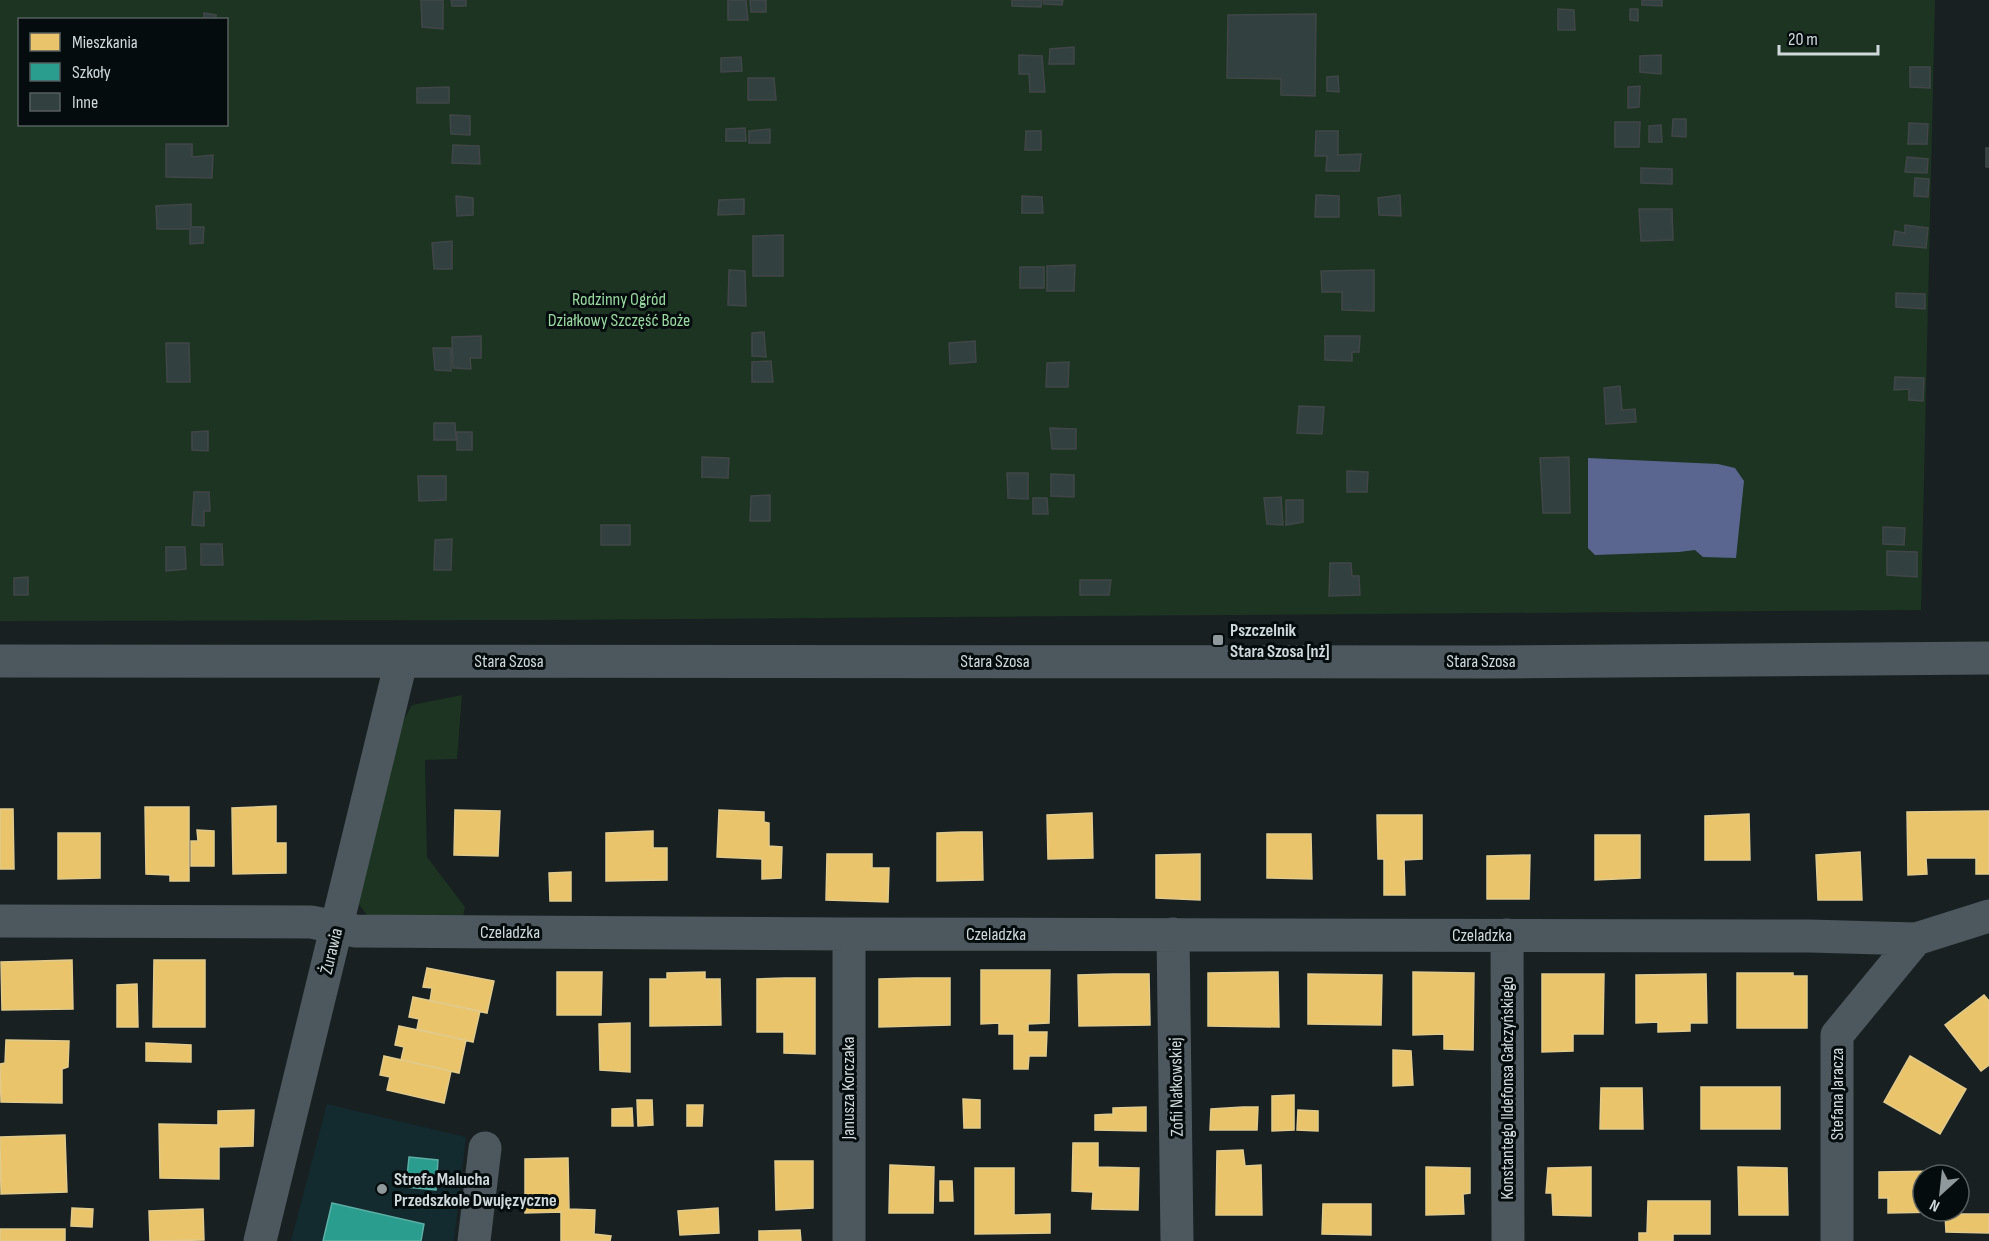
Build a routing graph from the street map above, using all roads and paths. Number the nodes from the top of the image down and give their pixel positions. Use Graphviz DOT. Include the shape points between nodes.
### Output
graph roads {
  1 [pos="1989,658"];
  2 [pos="0,661"];
  3 [pos="401,662"];
  4 [pos="1989,916"];
  5 [pos="0,921"];
  6 [pos="337,927"];
  7 [pos="849,934"];
  8 [pos="1173,934"];
  9 [pos="1507,935"];
  10 [pos="1916,939"];
  11 [pos="485,1148"];
  12 [pos="260,1241"];
  13 [pos="474,1241"];
  14 [pos="849,1241"];
  15 [pos="1177,1241"];
  16 [pos="1508,1241"];
  17 [pos="1837,1241"];
  1 -- 3 [label="street, Stara Szosa"];
  2 -- 3 [label="street, Stara Szosa"];
  3 -- 6 [label="street, Żurawia"];
  4 -- 10 [label="street, Czeladzka"];
  5 -- 6 [label="street, Czeladzka" via="311,922"];
  6 -- 7 [label="street, Czeladzka" via="357,931"];
  6 -- 12 [label="street, Żurawia"];
  7 -- 8 [label="street, Czeladzka"];
  7 -- 14 [label="street, Janusza Korczaka"];
  8 -- 9 [label="street, Czeladzka"];
  8 -- 15 [label="street, Zofii Nałkowskiej"];
  9 -- 10 [label="street, Czeladzka"];
  9 -- 16 [label="street, Konstantego Ildefonsa Gałczyńskiego"];
  10 -- 17 [label="street, Stefana Jaracza" via="1837,1035"];
  11 -- 13 [label="street"];
}
